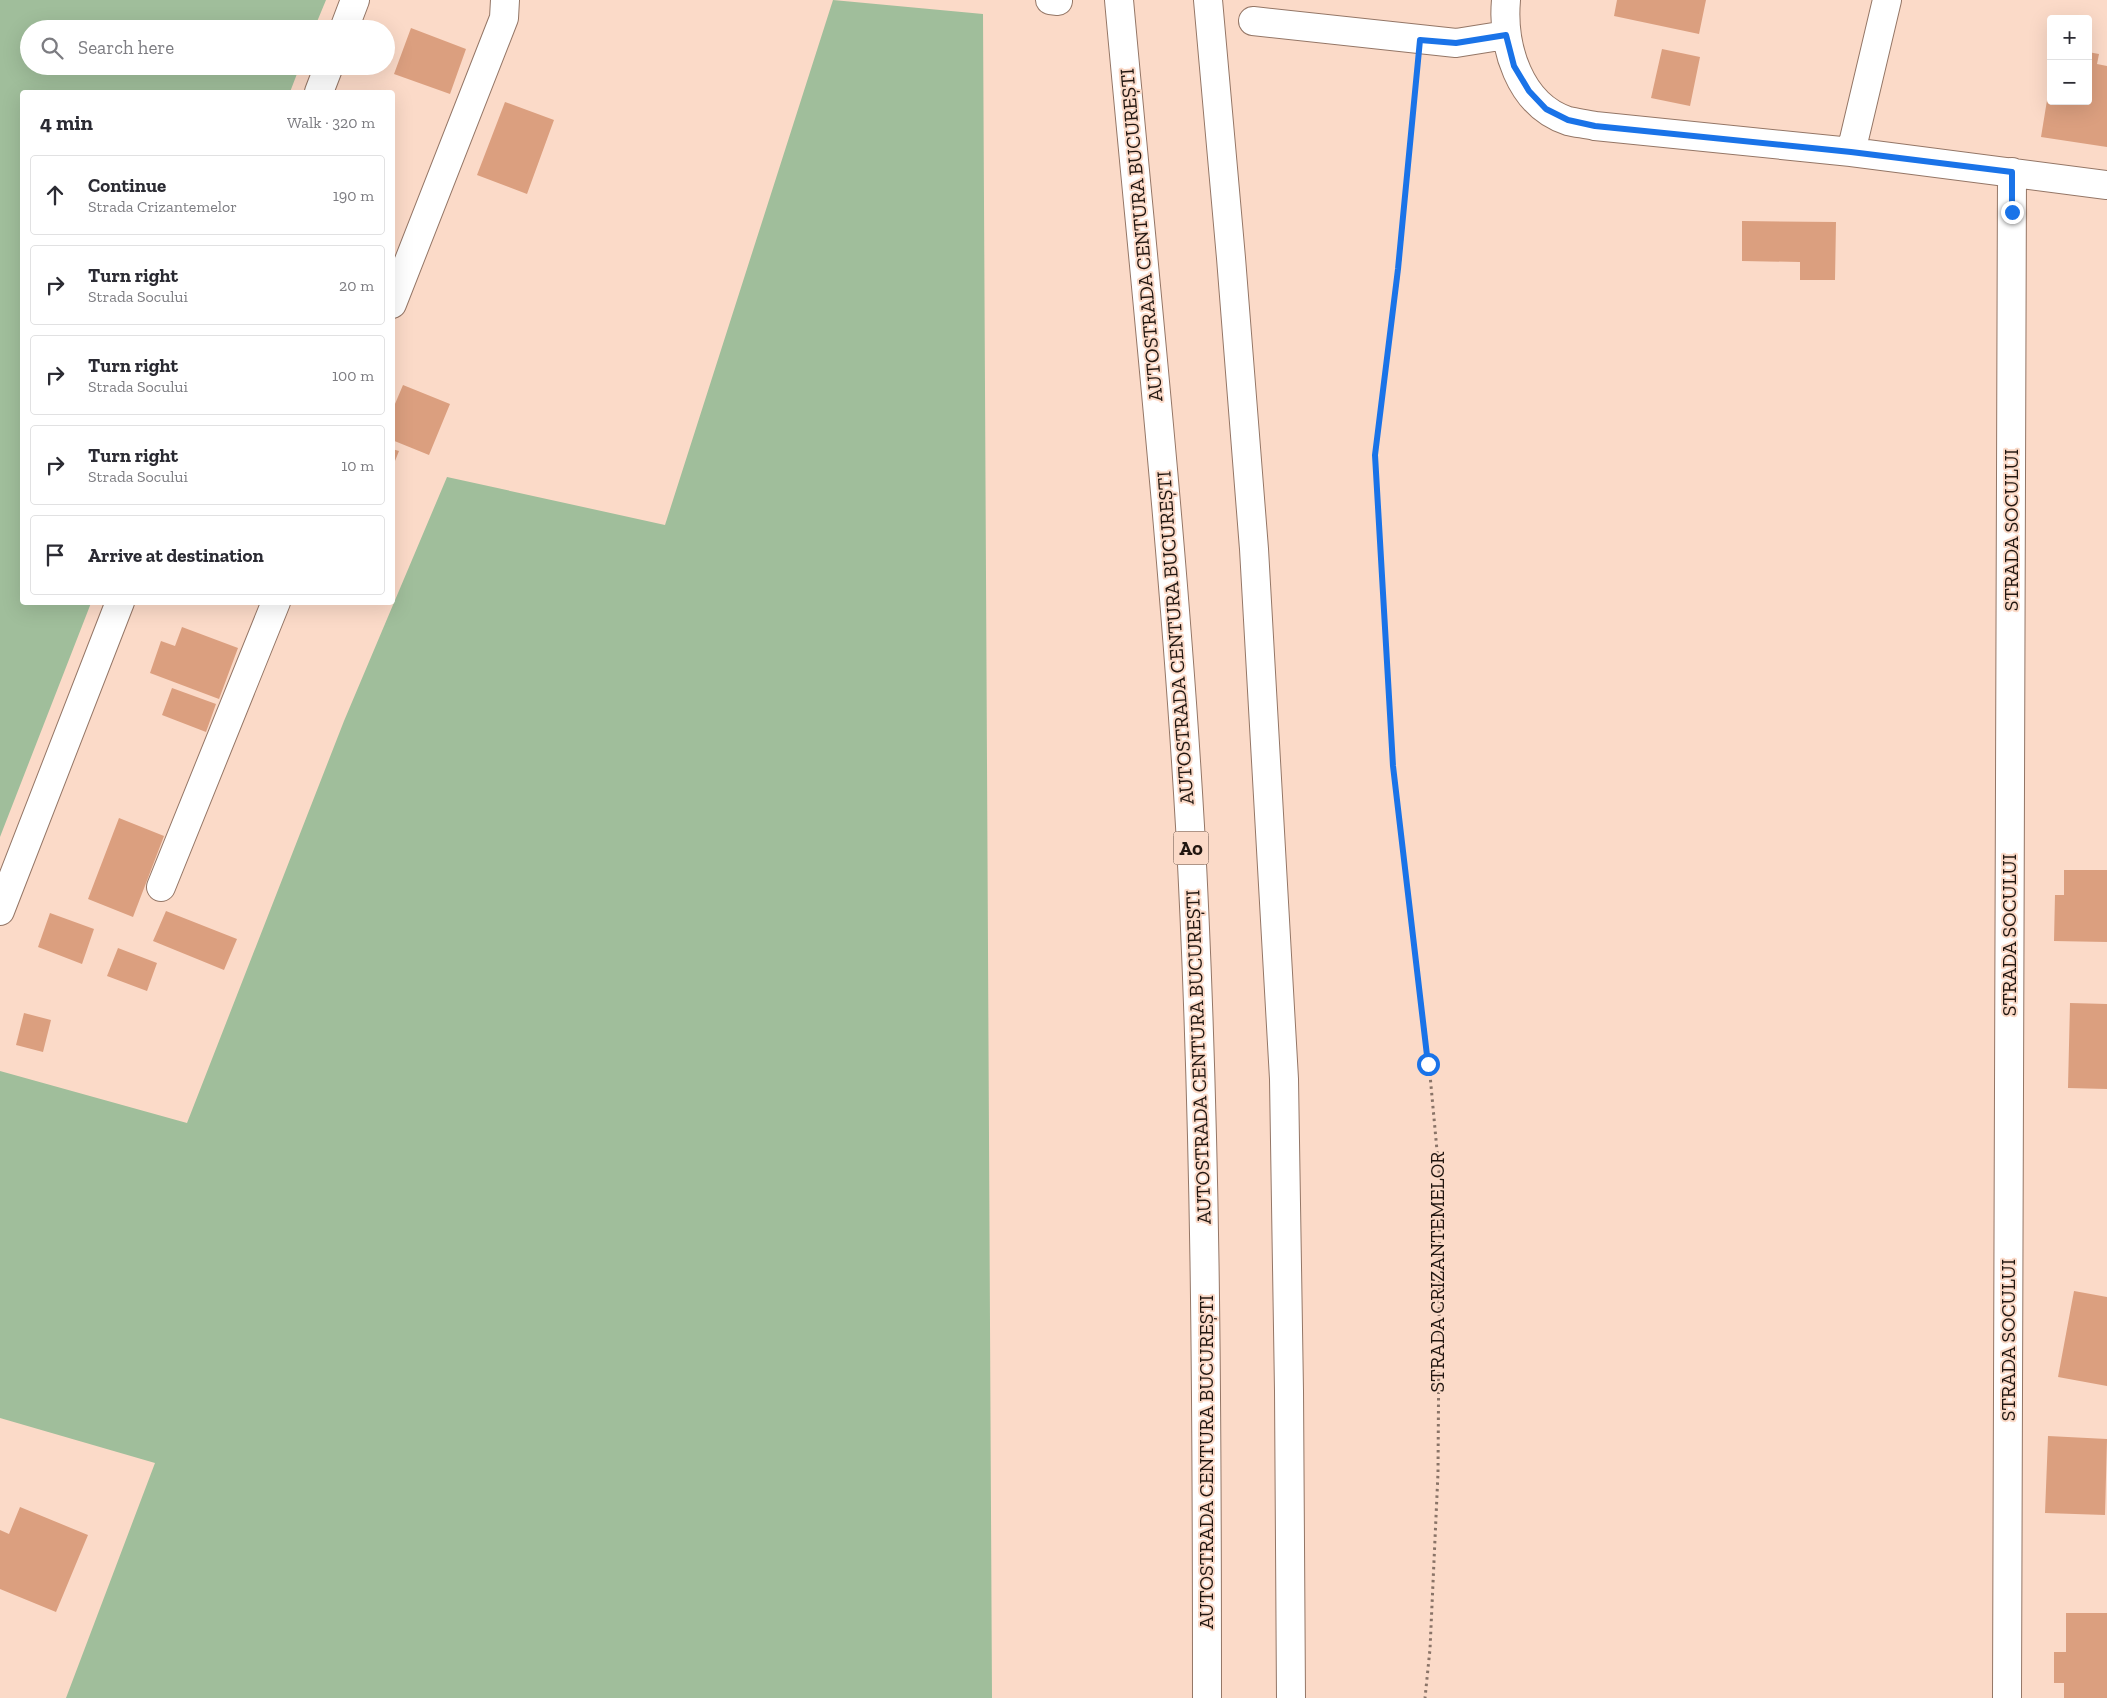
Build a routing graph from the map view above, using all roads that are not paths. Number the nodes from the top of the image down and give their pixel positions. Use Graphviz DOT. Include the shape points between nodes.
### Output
graph roads {
  1 [pos="355,0"];
  2 [pos="505,0"];
  3 [pos="1119,0"];
  4 [pos="1208,0"];
  5 [pos="1506,0"];
  6 [pos="1887,0"];
  7 [pos="347,20"];
  8 [pos="1253,21"];
  9 [pos="1506,35"];
  10 [pos="326,75"];
  11 [pos="320,90"];
  12 [pos="1851,152"];
  13 [pos="2012,172"];
  14 [pos="2107,184"];
  15 [pos="395,296"];
  16 [pos="119,605"];
  17 [pos="275,605"];
  18 [pos="161,886"];
  19 [pos="0,911"];
  20 [pos="1207,1698"];
  21 [pos="1291,1698"];
  22 [pos="2007,1698"];
  1 -- 7 [label="main road"];
  2 -- 15 [label="main road" via="504,18"];
  3 -- 20 [label="main road, AUTOSTRADA CENTURA BUCUREȘTI / A0" via="1170,556 1190,825 1201,1080 1207,1395"];
  4 -- 21 [label="main road" via="1254,549 1284,1079"];
  5 -- 9 [label="main road"];
  6 -- 12 [label="main road"];
  8 -- 9 [label="main road" via="1456,43"];
  9 -- 12 [label="main road" via="1514,66 1529,91 1546,109 1568,120 1595,126"];
  10 -- 11 [label="main road"];
  12 -- 13 [label="main road"];
  13 -- 14 [label="main road"];
  13 -- 22 [label="main road, STRADA SOCULUI"];
  16 -- 19 [label="main road"];
  17 -- 18 [label="main road"];
}
